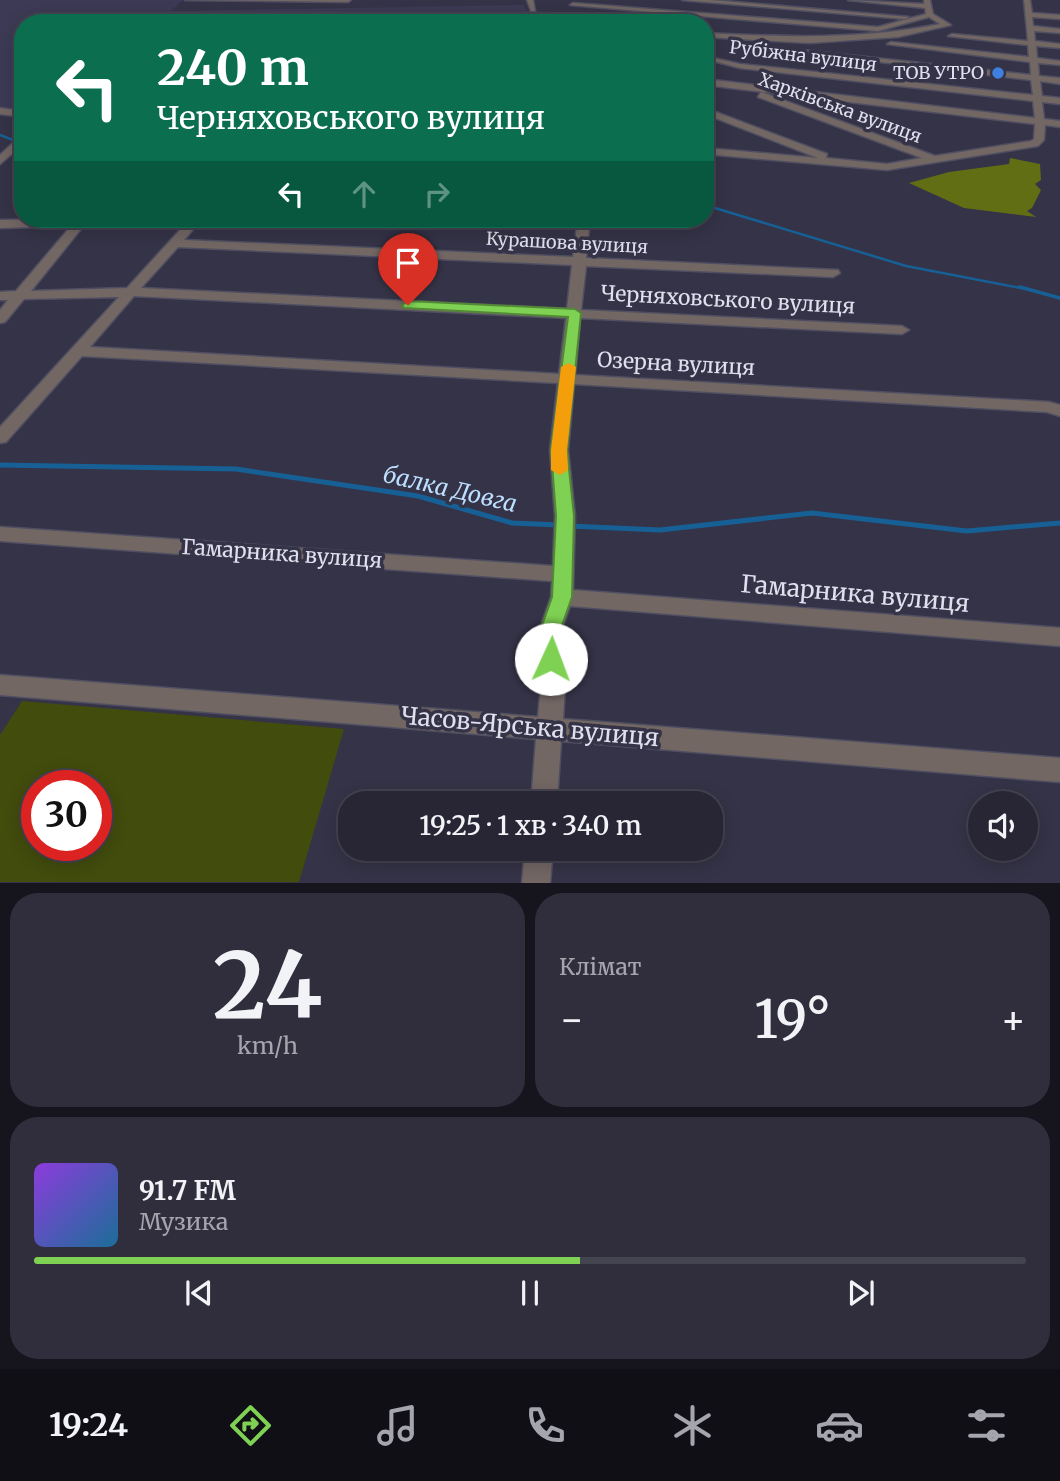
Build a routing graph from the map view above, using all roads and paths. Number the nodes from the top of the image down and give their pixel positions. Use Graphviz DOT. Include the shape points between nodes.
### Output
graph roads {
  1 [pos="348,0"];
  2 [pos="530,0"];
  3 [pos="685,0"];
  4 [pos="851,0"];
  5 [pos="1027,0"];
  6 [pos="188,1"];
  7 [pos="265,1"];
  8 [pos="702,1"];
  9 [pos="572,2"];
  10 [pos="927,3"];
  11 [pos="533,10"];
  12 [pos="601,14"];
  13 [pos="692,14"];
  14 [pos="930,15"];
  15 [pos="1028,15"];
  16 [pos="714,16"];
  17 [pos="916,18"];
  18 [pos="1060,18"];
  19 [pos="878,29"];
  20 [pos="1030,29"];
  21 [pos="1060,31"];
  22 [pos="714,33"];
  23 [pos="714,34"];
  24 [pos="952,36"];
  25 [pos="891,44"];
  26 [pos="1033,44"];
  27 [pos="1060,46"];
  28 [pos="801,52"];
  29 [pos="714,60"];
  30 [pos="1034,60"];
  31 [pos="1060,62"];
  32 [pos="1036,78"];
  33 [pos="1060,81"];
  34 [pos="714,83"];
  35 [pos="734,86"];
  36 [pos="1038,99"];
  37 [pos="1060,102"];
  38 [pos="714,114"];
  39 [pos="1040,122"];
  40 [pos="1060,124"];
  41 [pos="14,148"];
  42 [pos="714,153"];
  43 [pos="935,160"];
  44 [pos="0,161"];
  45 [pos="844,164"];
  46 [pos="74,228"];
  47 [pos="188,228"];
  48 [pos="583,228"];
  49 [pos="174,243"];
  50 [pos="579,261"];
  51 [pos="833,272"];
  52 [pos="131,292"];
  53 [pos="19,295"];
  54 [pos="0,296"];
  55 [pos="575,313"];
  56 [pos="0,320"];
  57 [pos="902,330"];
  58 [pos="79,351"];
  59 [pos="567,378"];
  60 [pos="1060,411"];
  61 [pos="0,416"];
  62 [pos="20,416"];
  63 [pos="0,438"];
  64 [pos="0,534"];
  65 [pos="563,585"];
  66 [pos="1060,637"];
  67 [pos="0,685"];
  68 [pos="551,728"];
  69 [pos="1060,770"];
  70 [pos="545,791"];
  71 [pos="538,861"];
  72 [pos="536,883"];
  1 -- 7 [label="street"];
  2 -- 11 [label="street"];
  3 -- 8 [label="street"];
  4 -- 10 [label="street"];
  5 -- 15 [label="street"];
  6 -- 7 [label="street"];
  8 -- 13 [label="street"];
  8 -- 17 [label="street"];
  9 -- 12 [label="street" via="580,11"];
  9 -- 13 [label="street"];
  10 -- 14 [label="street"];
  14 -- 17 [label="street"];
  14 -- 23 [label="street" via="947,25 898,35 809,41"];
  15 -- 18 [label="street"];
  15 -- 20 [label="street"];
  16 -- 19 [label="street"];
  17 -- 19 [label="street"];
  19 -- 22 [label="street" via="823,36"];
  20 -- 21 [label="street"];
  20 -- 26 [label="street"];
  24 -- 26 [label="street"];
  25 -- 30 [label="street"];
  26 -- 27 [label="street"];
  26 -- 30 [label="street"];
  28 -- 32 [label="street"];
  29 -- 36 [label="street, Рубіжна вулиця"];
  30 -- 31 [label="street"];
  30 -- 32 [label="street"];
  32 -- 33 [label="street"];
  32 -- 36 [label="street"];
  34 -- 35 [label="street"];
  35 -- 39 [label="street"];
  35 -- 43 [label="street, Харківська вулиця"];
  36 -- 37 [label="street, Рубіжна вулиця"];
  36 -- 39 [label="street"];
  38 -- 45 [label="street"];
  39 -- 40 [label="street"];
  39 -- 43 [label="street" via="1039,140 1034,144"];
  41 -- 44 [label="street"];
  42 -- 45 [label="street"];
  43 -- 45 [label="street" via="887,167"];
  46 -- 53 [label="street"];
  47 -- 49 [label="street"];
  48 -- 50 [label="street"];
  49 -- 50 [label="street, Курашова вулиця"];
  49 -- 52 [label="street"];
  50 -- 51 [label="street, Курашова вулиця"];
  50 -- 55 [label="street"];
  52 -- 53 [label="street, Черняховського вулиця"];
  52 -- 55 [label="street, Черняховського вулиця"];
  52 -- 58 [label="street"];
  53 -- 54 [label="street, Черняховського вулиця"];
  53 -- 56 [label="street"];
  55 -- 57 [label="street, Черняховського вулиця"];
  55 -- 59 [label="street"];
  58 -- 59 [label="street, Озерна вулиця"];
  58 -- 62 [label="street"];
  59 -- 60 [label="street, Озерна вулиця"];
  59 -- 65 [label="street" via="559,450 565,516"];
  61 -- 62 [label="street"];
  62 -- 63 [label="street"];
  64 -- 65 [label="street, Гамарника вулиця"];
  65 -- 66 [label="street, Гамарника вулиця"];
  65 -- 68 [label="street" via="549,634"];
  67 -- 68 [label="street, Часов-Ярська вулиця"];
  68 -- 69 [label="street, Часов-Ярська вулиця"];
  68 -- 70 [label="street"];
  71 -- 72 [label="street"];
}
